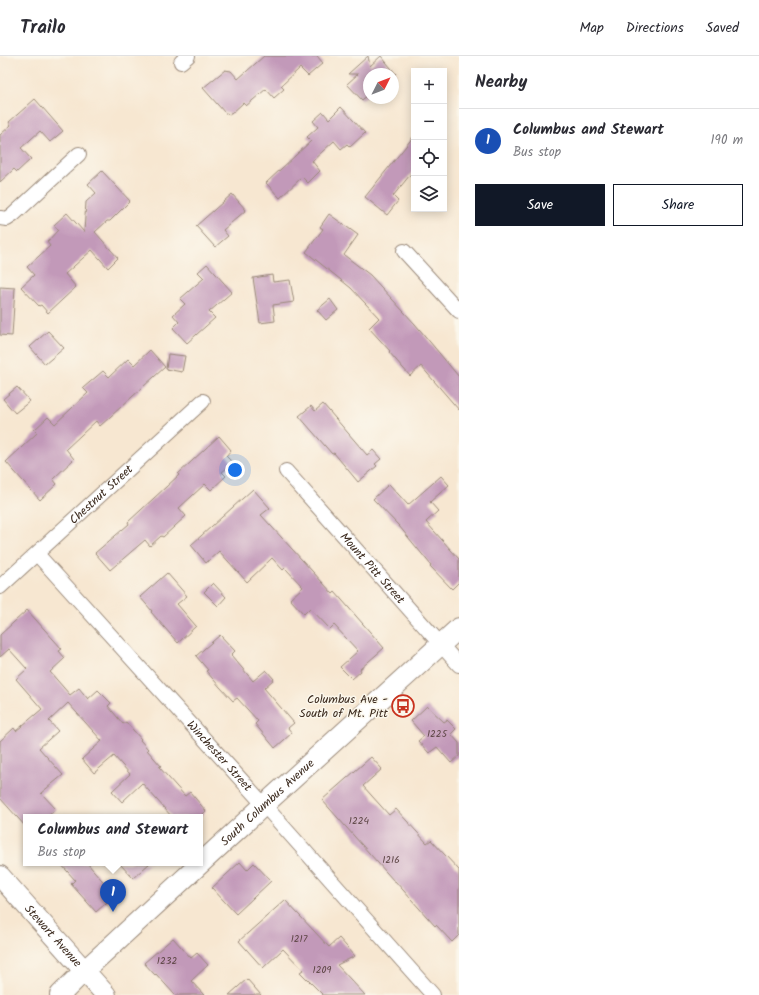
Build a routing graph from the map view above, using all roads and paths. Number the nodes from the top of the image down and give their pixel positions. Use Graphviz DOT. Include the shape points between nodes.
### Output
graph roads {
  1 [pos="79,154"];
  2 [pos="3,218"];
  3 [pos="404,251"];
  4 [pos="459,311"];
  5 [pos="203,401"];
  6 [pos="286,471"];
  7 [pos="37,554"];
  8 [pos="0,587"];
  9 [pos="459,628"];
  10 [pos="441,645"];
  11 [pos="459,665"];
  12 [pos="264,805"];
  13 [pos="203,861"];
  14 [pos="198,866"];
  15 [pos="0,876"];
  16 [pos="84,971"];
  17 [pos="60,995"];
  18 [pos="106,995"];
  19 [pos="433,995"];
  1 -- 2 [label="street" via="20,209"];
  3 -- 4 [label="street"];
  5 -- 7 [label="street, Chestnut Street"];
  6 -- 10 [label="street, Mount Pitt Street"];
  7 -- 8 [label="street, Chestnut Street"];
  7 -- 12 [label="street, Winchester Street"];
  9 -- 10 [label="main road, South Columbus Avenue"];
  10 -- 11 [label="street, Mount Pitt Street"];
  10 -- 12 [label="main road, South Columbus Avenue"];
  12 -- 13 [label="main road, South Columbus Avenue"];
  12 -- 19 [label="street, Winchester Street"];
  14 -- 16 [label="main road, South Columbus Avenue"];
  15 -- 16 [label="main road, Stewart Avenue"];
  16 -- 17 [label="main road, South Columbus Avenue"];
  16 -- 18 [label="main road, Stewart Avenue"];
}
